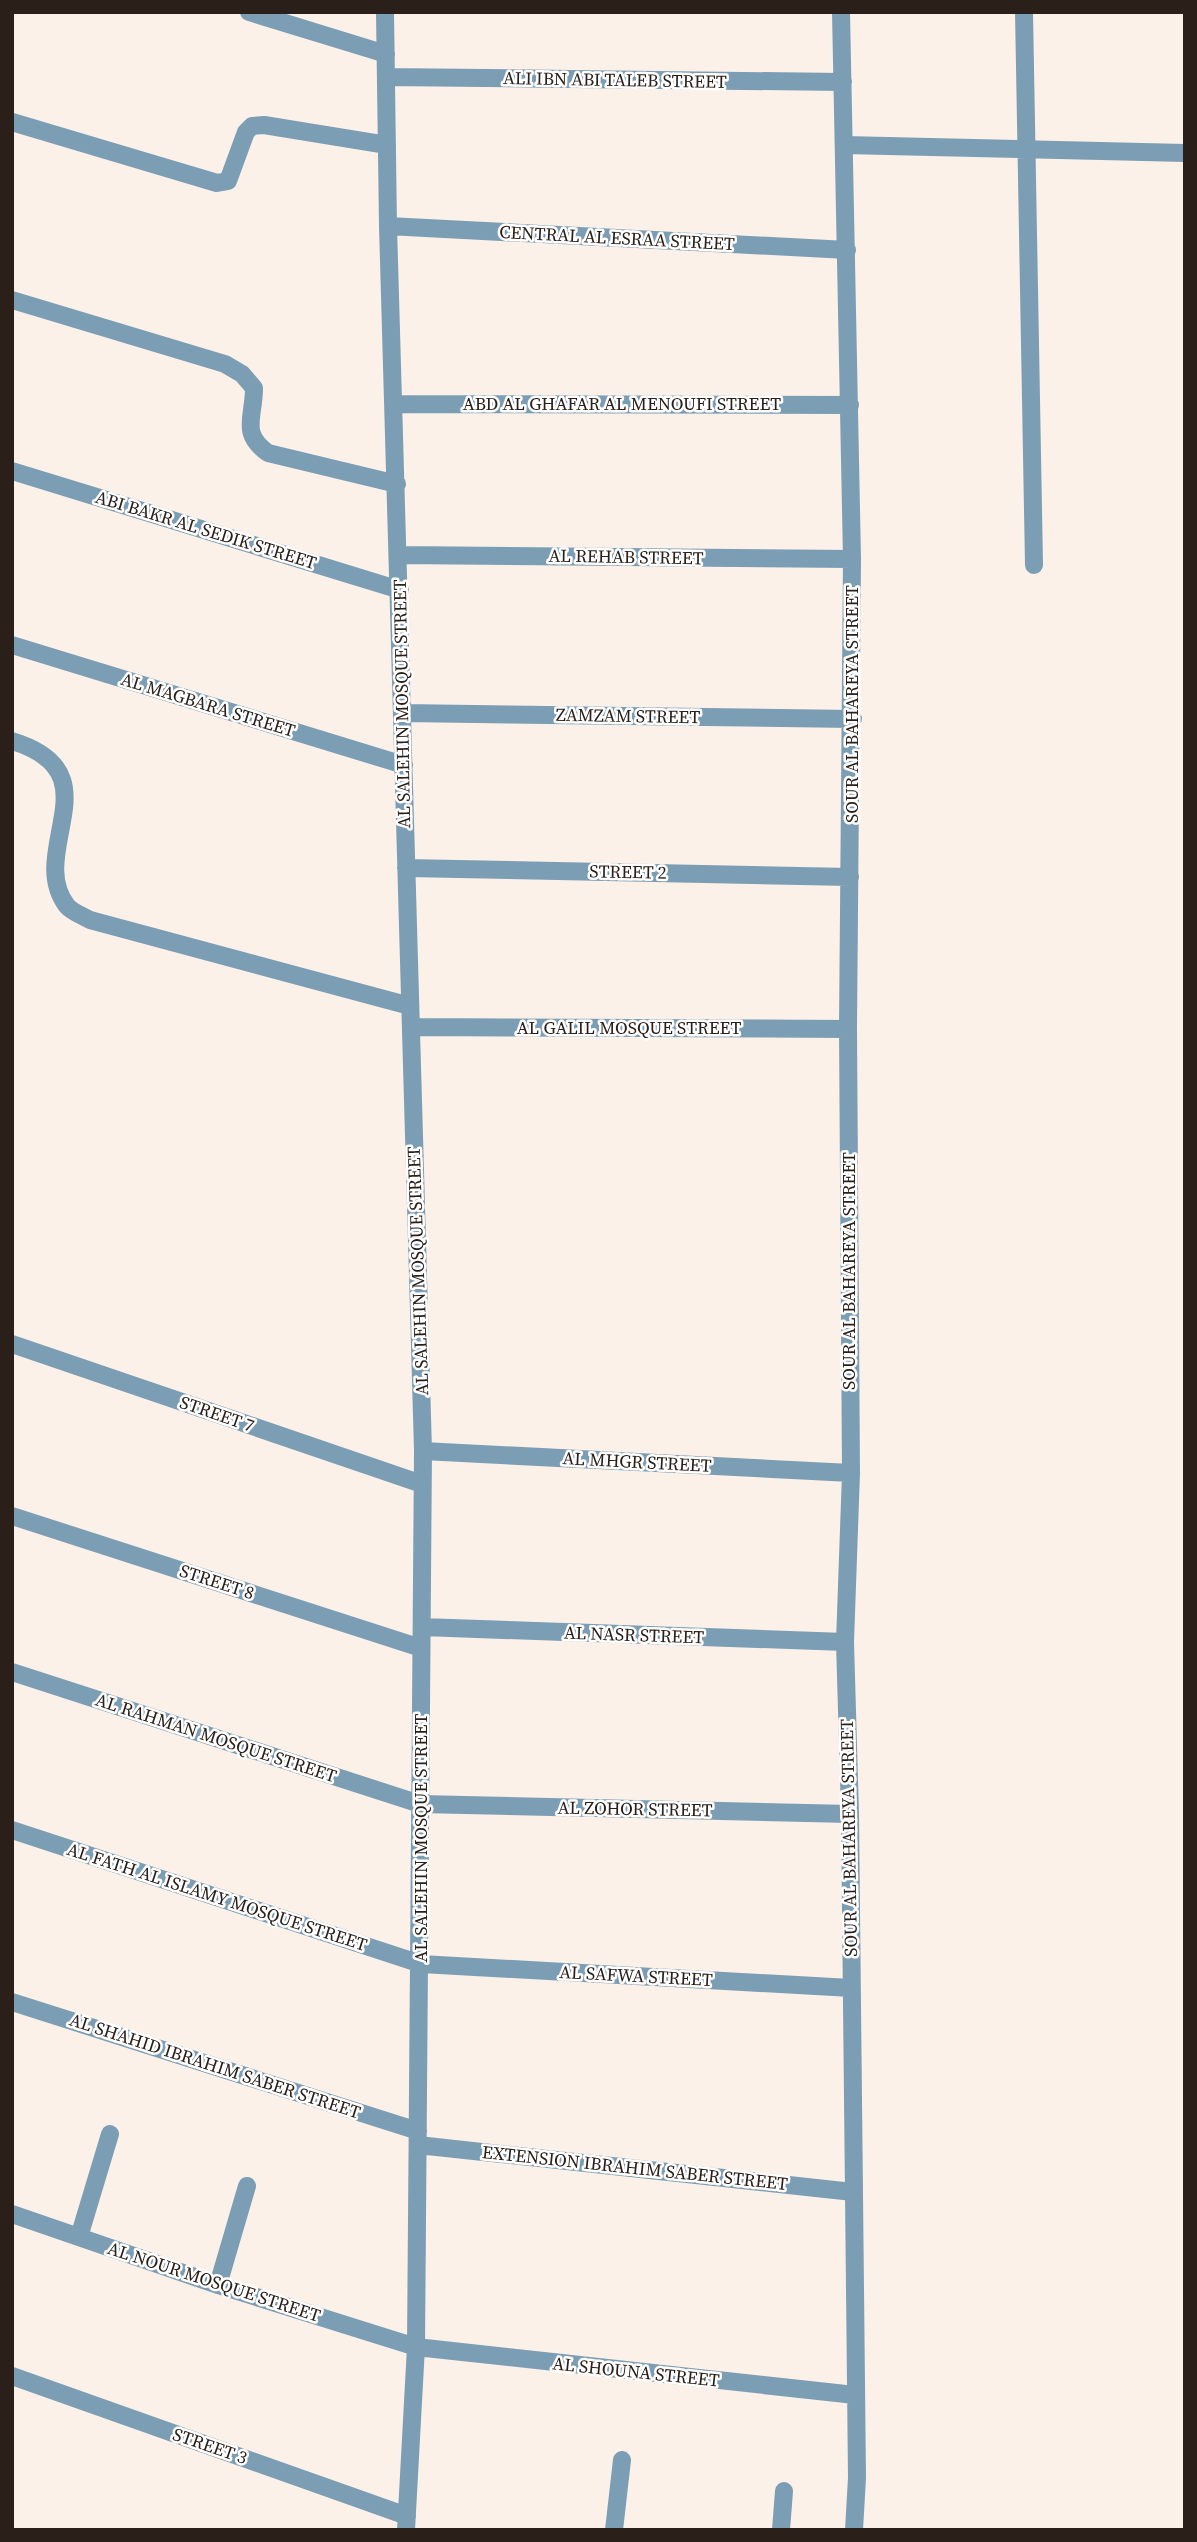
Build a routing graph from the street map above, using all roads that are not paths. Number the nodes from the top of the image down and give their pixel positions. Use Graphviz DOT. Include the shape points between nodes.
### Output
graph roads {
  1 [pos="249,12"];
  2 [pos="385,12"];
  3 [pos="841,12"];
  4 [pos="1024,12"];
  5 [pos="386,54"];
  6 [pos="386,77"];
  7 [pos="843,82"];
  8 [pos="12,122"];
  9 [pos="387,145"];
  10 [pos="845,145"];
  11 [pos="1026,148"];
  12 [pos="1185,153"];
  13 [pos="388,226"];
  14 [pos="847,250"];
  15 [pos="12,300"];
  16 [pos="395,404"];
  17 [pos="850,405"];
  18 [pos="12,471"];
  19 [pos="397,484"];
  20 [pos="399,555"];
  21 [pos="852,559"];
  22 [pos="1034,565"];
  23 [pos="400,590"];
  24 [pos="12,645"];
  25 [pos="403,713"];
  26 [pos="853,719"];
  27 [pos="12,741"];
  28 [pos="404,765"];
  29 [pos="406,868"];
  30 [pos="850,877"];
  31 [pos="410,1006"];
  32 [pos="411,1027"];
  33 [pos="848,1029"];
  34 [pos="12,1344"];
  35 [pos="423,1451"];
  36 [pos="851,1473"];
  37 [pos="422,1484"];
  38 [pos="12,1516"];
  39 [pos="422,1628"];
  40 [pos="845,1642"];
  41 [pos="421,1648"];
  42 [pos="12,1672"];
  43 [pos="420,1804"];
  44 [pos="850,1814"];
  45 [pos="12,1830"];
  46 [pos="421,1964"];
  47 [pos="851,1988"];
  48 [pos="12,2002"];
  49 [pos="110,2134"];
  50 [pos="418,2138"];
  51 [pos="247,2186"];
  52 [pos="853,2192"];
  53 [pos="12,2214"];
  54 [pos="79,2237"];
  55 [pos="218,2285"];
  56 [pos="416,2347"];
  57 [pos="12,2376"];
  58 [pos="855,2395"];
  59 [pos="622,2460"];
  60 [pos="784,2491"];
  61 [pos="407,2523"];
  62 [pos="614,2530"];
  63 [pos="781,2530"];
  64 [pos="854,2530"];
  1 -- 5 [label="street"];
  2 -- 5 [label="street, AL SALEHIN MOSQUE STREET"];
  3 -- 7 [label="street, SOUR AL BAHAREYA STREET"];
  4 -- 11 [label="street"];
  5 -- 6 [label="street, AL SALEHIN MOSQUE STREET"];
  6 -- 7 [label="street, ALI IBN ABI TALEB STREET"];
  6 -- 9 [label="street, AL SALEHIN MOSQUE STREET"];
  7 -- 10 [label="street, SOUR AL BAHAREYA STREET"];
  8 -- 9 [label="street" via="217,183 228,181 252,127 264,125"];
  9 -- 13 [label="street, AL SALEHIN MOSQUE STREET"];
  10 -- 11 [label="street"];
  10 -- 14 [label="street, SOUR AL BAHAREYA STREET"];
  11 -- 12 [label="street"];
  11 -- 22 [label="street"];
  13 -- 14 [label="street, CENTRAL AL ESRAA STREET"];
  13 -- 16 [label="street, AL SALEHIN MOSQUE STREET"];
  14 -- 17 [label="street, SOUR AL BAHAREYA STREET"];
  15 -- 19 [label="street" via="225,364 254,388 249,426 255,444 268,453"];
  16 -- 17 [label="street, ABD AL GHAFAR AL MENOUFI STREET"];
  16 -- 19 [label="street, AL SALEHIN MOSQUE STREET"];
  17 -- 21 [label="street, SOUR AL BAHAREYA STREET"];
  18 -- 23 [label="street, ABI BAKR AL SEDIK STREET"];
  19 -- 20 [label="street, AL SALEHIN MOSQUE STREET"];
  20 -- 21 [label="street, AL REHAB STREET"];
  20 -- 23 [label="street, AL SALEHIN MOSQUE STREET"];
  21 -- 26 [label="street, SOUR AL BAHAREYA STREET"];
  23 -- 25 [label="street, AL SALEHIN MOSQUE STREET"];
  24 -- 28 [label="street, AL MAGBARA STREET"];
  25 -- 26 [label="street, ZAMZAM STREET"];
  25 -- 28 [label="street, AL SALEHIN MOSQUE STREET"];
  26 -- 30 [label="street, SOUR AL BAHAREYA STREET"];
  27 -- 31 [label="street" via="32,747 57,766 65,788 55,883 68,908 90,920"];
  28 -- 29 [label="street, AL SALEHIN MOSQUE STREET"];
  29 -- 30 [label="street, STREET 2"];
  29 -- 31 [label="street, AL SALEHIN MOSQUE STREET"];
  30 -- 33 [label="street, SOUR AL BAHAREYA STREET"];
  31 -- 32 [label="street, AL SALEHIN MOSQUE STREET"];
  32 -- 33 [label="street, AL GALIL MOSQUE STREET"];
  32 -- 35 [label="street, AL SALEHIN MOSQUE STREET"];
  33 -- 36 [label="street, SOUR AL BAHAREYA STREET"];
  34 -- 37 [label="street, STREET 7"];
  35 -- 36 [label="street, AL MHGR STREET"];
  35 -- 37 [label="street, AL SALEHIN MOSQUE STREET"];
  36 -- 40 [label="street, SOUR AL BAHAREYA STREET"];
  37 -- 39 [label="street, AL SALEHIN MOSQUE STREET"];
  38 -- 41 [label="street, STREET 8"];
  39 -- 40 [label="street, AL NASR STREET"];
  39 -- 41 [label="street, AL SALEHIN MOSQUE STREET"];
  40 -- 44 [label="street, SOUR AL BAHAREYA STREET"];
  41 -- 43 [label="street, AL SALEHIN MOSQUE STREET"];
  42 -- 43 [label="street, AL RAHMAN MOSQUE STREET"];
  43 -- 44 [label="street, AL ZOHOR STREET"];
  43 -- 46 [label="street, AL SALEHIN MOSQUE STREET"];
  44 -- 47 [label="street, SOUR AL BAHAREYA STREET"];
  45 -- 46 [label="street, AL FATH AL ISLAMY MOSQUE STREET"];
  46 -- 47 [label="street, AL SAFWA STREET"];
  46 -- 50 [label="street, AL SALEHIN MOSQUE STREET"];
  47 -- 52 [label="street, SOUR AL BAHAREYA STREET"];
  48 -- 50 [label="street, AL SHAHID IBRAHIM SABER STREET"];
  49 -- 54 [label="street"];
  50 -- 52 [label="street, EXTENSION IBRAHIM SABER STREET"];
  50 -- 56 [label="street, AL SALEHIN MOSQUE STREET"];
  51 -- 55 [label="street"];
  52 -- 58 [label="street, SOUR AL BAHAREYA STREET"];
  53 -- 54 [label="street, AL NOUR MOSQUE STREET"];
  54 -- 55 [label="street, AL NOUR MOSQUE STREET"];
  55 -- 56 [label="street, AL NOUR MOSQUE STREET"];
  56 -- 58 [label="street, AL SHOUNA STREET"];
  56 -- 61 [label="street, AL SALEHIN MOSQUE STREET"];
  57 -- 61 [label="street, STREET 3"];
  58 -- 64 [label="street, SOUR AL BAHAREYA STREET"];
  59 -- 62 [label="street"];
  60 -- 63 [label="street"];
}
